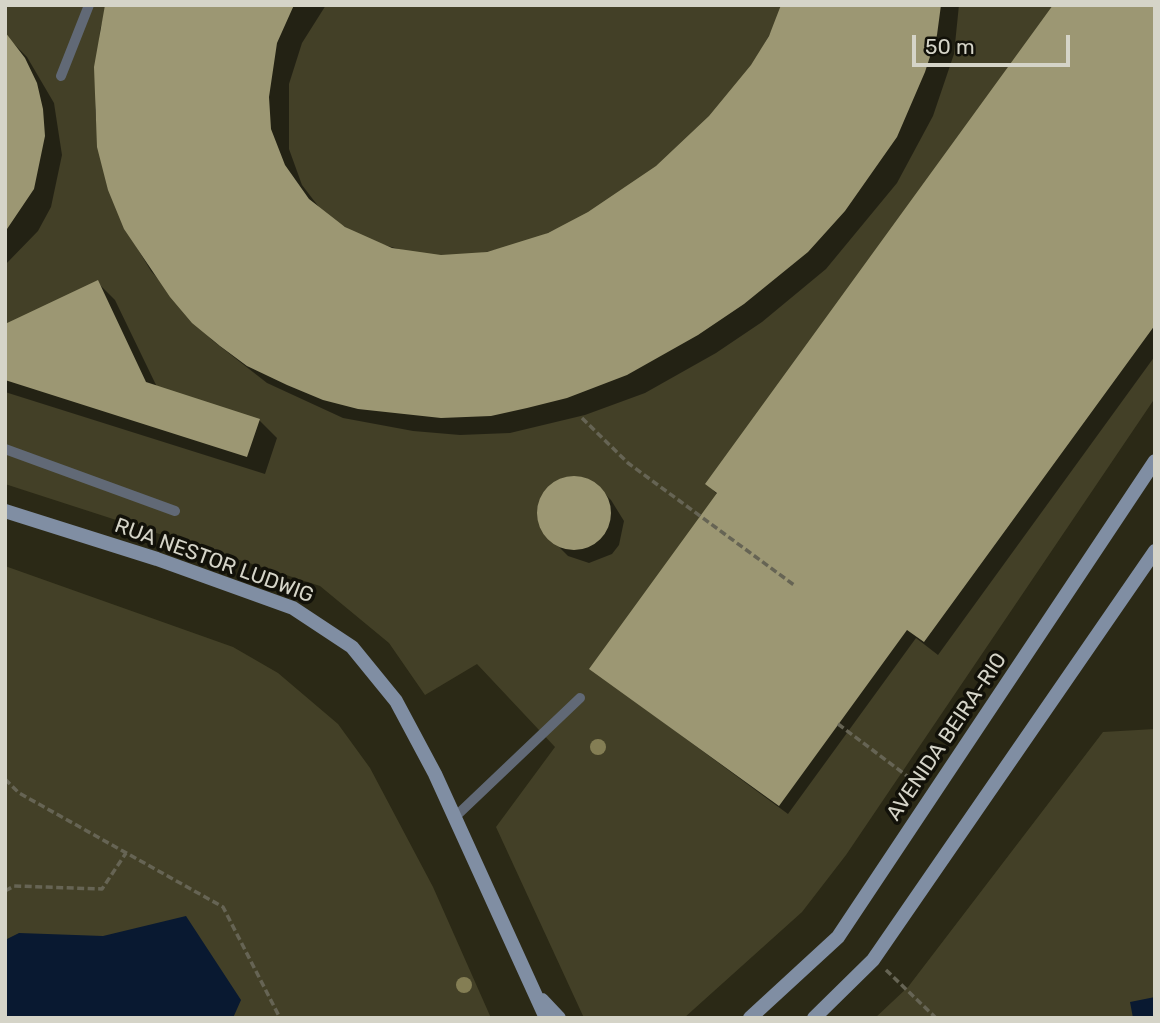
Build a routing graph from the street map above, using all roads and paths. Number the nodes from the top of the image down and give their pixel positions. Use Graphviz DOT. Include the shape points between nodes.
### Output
graph roads {
  1 [pos="89,5"];
  2 [pos="61,76"];
  3 [pos="582,418"];
  4 [pos="5,449"];
  5 [pos="1155,461"];
  6 [pos="5,511"];
  7 [pos="175,511"];
  8 [pos="1155,551"];
  9 [pos="794,585"];
  10 [pos="580,698"];
  11 [pos="838,724"];
  12 [pos="5,779"];
  13 [pos="932,795"];
  14 [pos="455,817"];
  15 [pos="126,853"];
  16 [pos="5,891"];
  17 [pos="889,972"];
  18 [pos="532,989"];
  19 [pos="280,1018"];
  20 [pos="534,1018"];
  21 [pos="546,1018"];
  22 [pos="559,1018"];
  23 [pos="750,1018"];
  24 [pos="814,1018"];
  25 [pos="936,1018"];
  1 -- 2 [label="lane"];
  3 -- 9 [label="path" via="628,463"];
  4 -- 7 [label="lane"];
  5 -- 13 [label="main road, AVENIDA BEIRA-RIO"];
  6 -- 14 [label="main road, RUA NESTOR LUDWIG" via="293,608 324,626 352,647 396,701"];
  8 -- 24 [label="main road" via="873,960"];
  10 -- 14 [label="lane"];
  11 -- 13 [label="path"];
  12 -- 15 [label="path" via="19,793"];
  13 -- 23 [label="main road, AVENIDA BEIRA-RIO" via="838,937"];
  14 -- 18 [label="main road, RUA NESTOR LUDWIG"];
  15 -- 16 [label="path" via="102,888 14,886"];
  15 -- 19 [label="path" via="223,907"];
  17 -- 25 [label="path"];
  18 -- 20 [label="main road, RUA NESTOR LUDWIG"];
  18 -- 21 [label="main road, RUA NESTOR LUDWIG"];
  18 -- 22 [label="main road"];
}
